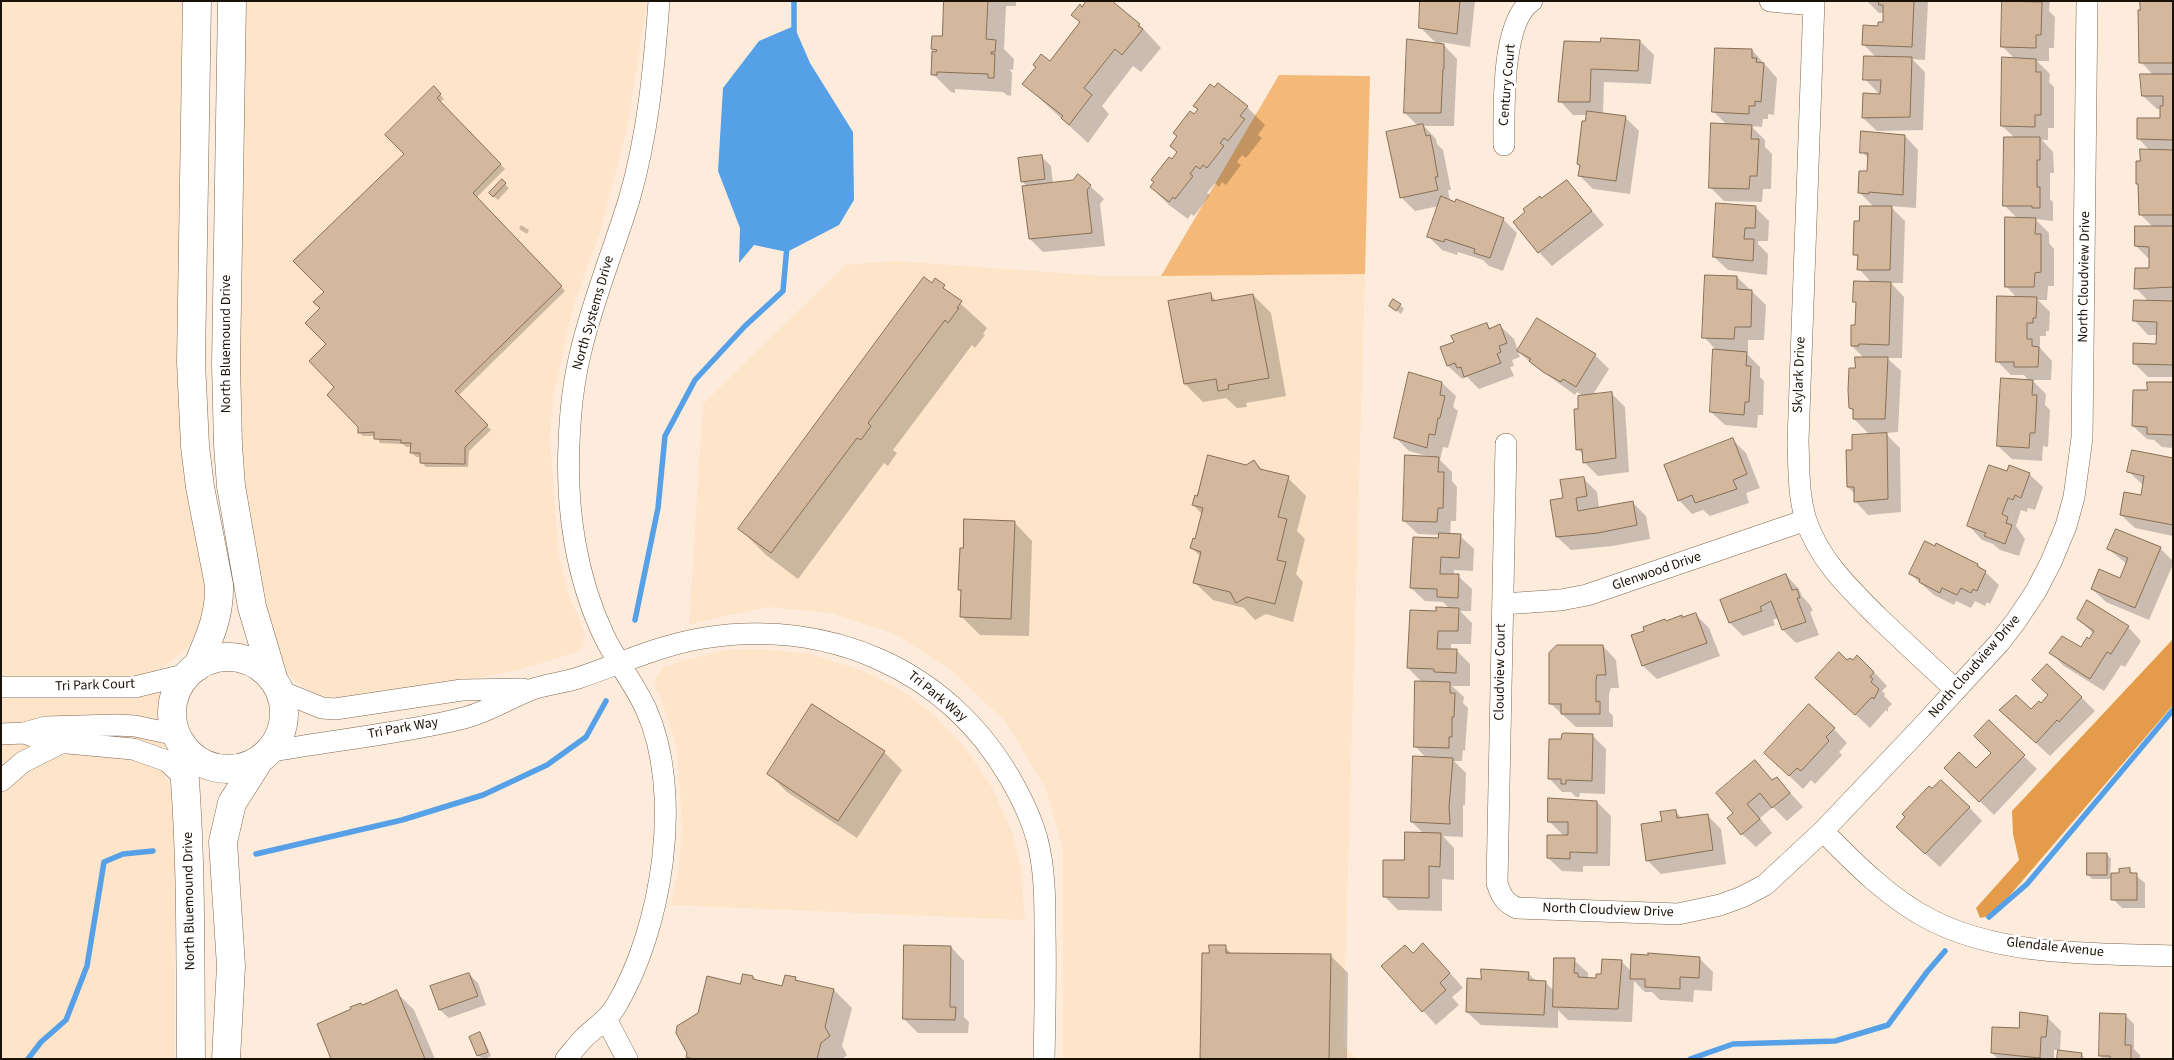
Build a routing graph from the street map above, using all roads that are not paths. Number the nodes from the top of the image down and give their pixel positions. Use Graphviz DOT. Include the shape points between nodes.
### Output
graph roads {
  1 [pos="197,1"];
  2 [pos="232,1"];
  3 [pos="659,1"];
  4 [pos="1532,1"];
  5 [pos="1770,1"];
  6 [pos="1814,3"];
  7 [pos="2088,3"];
  8 [pos="1504,145"];
  9 [pos="1506,444"];
  10 [pos="1806,520"];
  11 [pos="1502,604"];
  12 [pos="620,662"];
  13 [pos="192,671"];
  14 [pos="277,686"];
  15 [pos="1,688"];
  16 [pos="533,689"];
  17 [pos="1956,690"];
  18 [pos="24,733"];
  19 [pos="1,734"];
  20 [pos="180,740"];
  21 [pos="63,742"];
  22 [pos="264,755"];
  23 [pos="186,779"];
  24 [pos="1,782"];
  25 [pos="1823,831"];
  26 [pos="1504,899"];
  27 [pos="2173,956"];
  28 [pos="606,1020"];
  29 [pos="191,1059"];
  30 [pos="226,1059"];
  31 [pos="566,1059"];
  32 [pos="627,1059"];
  33 [pos="1044,1059"];
  1 -- 13 [label="main road" via="191,362 194,446 219,600 212,631"];
  2 -- 14 [label="main road, North Bluemound Drive" via="226,372 228,445 231,486 252,607"];
  3 -- 12 [label="street, North Systems Drive" via="645,134 629,199 579,356 569,445 571,508 580,566 589,598"];
  4 -- 8 [label="street, Century Court" via="1514,27 1510,44 1504,102"];
  5 -- 6 [label="street"];
  6 -- 10 [label="street, Skylark Drive" via="1798,441"];
  7 -- 17 [label="street, North Cloudview Drive" via="2083,408 2074,498 2066,526 2036,591 1999,643"];
  9 -- 11 [label="street, Cloudview Court"];
  10 -- 11 [label="street, Glenwood Drive" via="1587,595"];
  10 -- 17 [label="street, Skylark Drive" via="1815,542 1837,574"];
  11 -- 26 [label="street, Cloudview Court" via="1497,883"];
  12 -- 16 [label="street, Tri Park Way" via="578,678"];
  12 -- 28 [label="street, North Systems Drive" via="654,729 664,791 665,824 660,881 643,946 616,1007"];
  12 -- 33 [label="street, Tri Park Way" via="704,638 752,634 797,636 837,644 888,662 943,698 995,752 1021,798 1037,838 1044,884"];
  13 -- 14 [label="main road" via="216,659 238,658 258,666"];
  13 -- 15 [label="street, Tri Park Court" via="135,687"];
  13 -- 20 [label="main road" via="179,688 172,714"];
  14 -- 16 [label="street, Tri Park Way" via="322,708 335,709 462,690"];
  14 -- 22 [label="main road" via="284,707 283,723 275,743"];
  16 -- 22 [label="street, Tri Park Way" via="467,717"];
  17 -- 25 [label="street, North Cloudview Drive"];
  18 -- 19 [label="street"];
  18 -- 20 [label="street" via="46,727 115,725 135,726"];
  18 -- 21 [label="street" via="46,741"];
  20 -- 22 [label="main road" via="198,760 218,768 240,767"];
  20 -- 23 [label="main road, North Bluemound Drive"];
  21 -- 23 [label="street" via="133,748 167,761"];
  21 -- 24 [label="street" via="23,762"];
  22 -- 30 [label="main road" via="232,803 223,842 231,966"];
  23 -- 29 [label="main road, North Bluemound Drive"];
  25 -- 26 [label="street, North Cloudview Drive" via="1765,885 1742,897 1697,911 1654,914 1532,909 1517,908"];
  25 -- 27 [label="street, Glendale Avenue" via="1890,893 1930,920 1957,931 2022,948"];
  28 -- 31 [label="street, North Systems Drive" via="586,1036"];
  28 -- 32 [label="street"];
}
